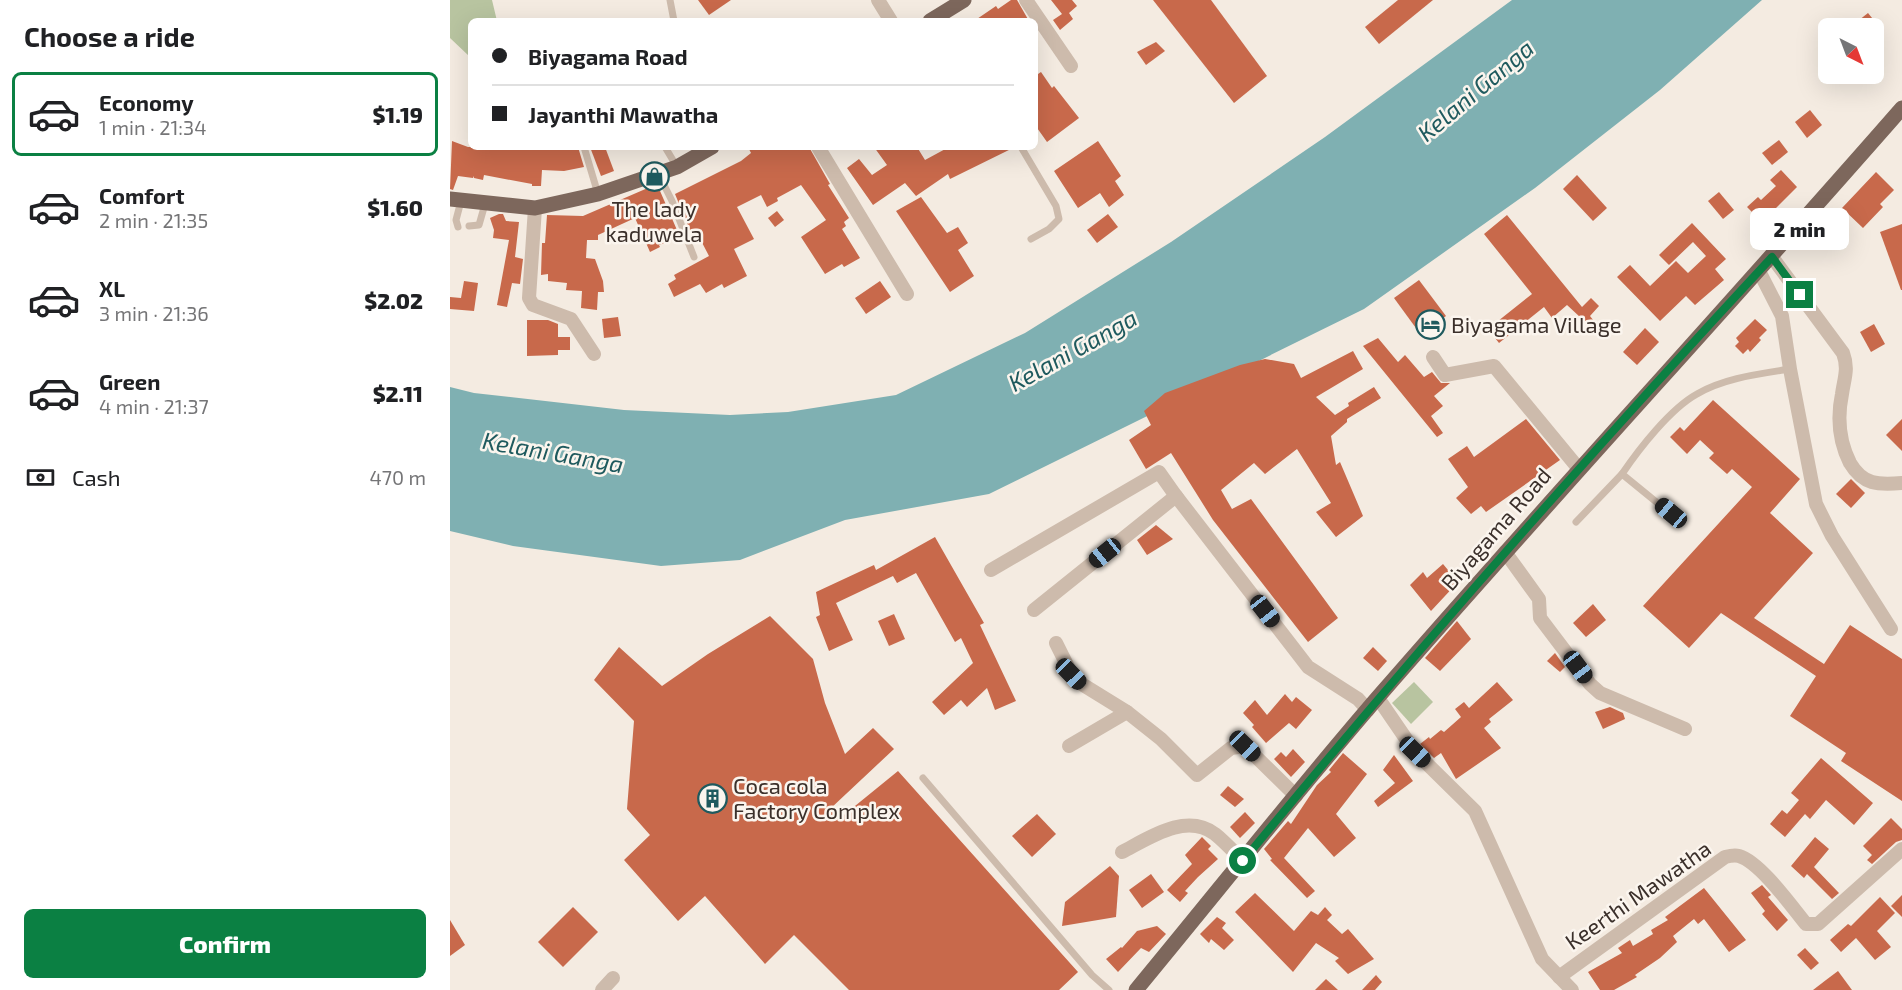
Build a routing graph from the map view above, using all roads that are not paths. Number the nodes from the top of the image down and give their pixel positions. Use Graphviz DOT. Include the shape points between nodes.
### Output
graph roads {
  1 [pos="670,0"];
  2 [pos="878,0"];
  3 [pos="964,0"];
  4 [pos="1026,0"];
  5 [pos="673,18"];
  6 [pos="889,18"];
  7 [pos="940,18"];
  8 [pos="1071,66"];
  9 [pos="1902,108"];
  10 [pos="585,150"];
  11 [pos="667,150"];
  12 [pos="707,150"];
  13 [pos="820,150"];
  14 [pos="1023,150"];
  15 [pos="677,167"];
  16 [pos="658,173"];
  17 [pos="598,194"];
  18 [pos="455,202"];
  19 [pos="484,204"];
  20 [pos="535,208"];
  21 [pos="469,226"];
  22 [pos="458,227"];
  23 [pos="1031,239"];
  24 [pos="694,257"];
  25 [pos="1772,257"];
  26 [pos="1759,271"];
  27 [pos="907,294"];
  28 [pos="594,354"];
  29 [pos="1433,357"];
  30 [pos="1790,369"];
  31 [pos="1579,469"];
  32 [pos="1622,474"];
  33 [pos="1902,483"];
  34 [pos="1178,499"];
  35 [pos="1671,513"];
  36 [pos="1576,522"];
  37 [pos="1506,552"];
  38 [pos="991,570"];
  39 [pos="1034,610"];
  40 [pos="1891,629"];
  41 [pos="1056,643"];
  42 [pos="1378,698"];
  43 [pos="1368,710"];
  44 [pos="1126,712"];
  45 [pos="1684,729"];
  46 [pos="1068,746"];
  47 [pos="923,778"];
  48 [pos="1296,796"];
  49 [pos="1902,849"];
  50 [pos="1122,852"];
  51 [pos="1243,861"];
  52 [pos="1559,977"];
  53 [pos="613,978"];
  54 [pos="602,990"];
  55 [pos="1109,990"];
  56 [pos="1136,990"];
  57 [pos="1572,990"];
  1 -- 5 [label="lane"];
  2 -- 6 [label="street"];
  3 -- 7 [label="main road"];
  4 -- 8 [label="street"];
  9 -- 25 [label="main road, Biyagama Road"];
  10 -- 17 [label="lane"];
  11 -- 15 [label="lane"];
  12 -- 15 [label="main road"];
  13 -- 27 [label="street"];
  14 -- 23 [label="lane" via="1056,206 1059,219"];
  15 -- 16 [label="main road"];
  16 -- 17 [label="main road"];
  16 -- 24 [label="lane"];
  17 -- 20 [label="main road"];
  18 -- 19 [label="main road"];
  18 -- 22 [label="lane"];
  19 -- 20 [label="main road"];
  19 -- 21 [label="lane" via="479,225"];
  20 -- 28 [label="street" via="529,298 532,306 571,319"];
  25 -- 26 [label="main road, Biyagama Road"];
  25 -- 33 [label="street" via="1843,353 1847,365 1839,428 1854,469 1863,480"];
  26 -- 30 [label="street" via="1782,316"];
  26 -- 31 [label="main road, Biyagama Road"];
  29 -- 31 [label="street" via="1445,375 1494,366"];
  30 -- 32 [label="lane" via="1752,375 1697,393 1672,412"];
  30 -- 40 [label="street" via="1816,504"];
  31 -- 37 [label="main road, Biyagama Road"];
  32 -- 35 [label="lane"];
  32 -- 36 [label="lane"];
  34 -- 38 [label="street" via="1159,472"];
  34 -- 39 [label="street" via="1176,496"];
  34 -- 43 [label="street" via="1308,667 1358,699"];
  37 -- 42 [label="main road, Biyagama Road"];
  37 -- 45 [label="street" via="1539,599 1540,618 1590,684 1600,693"];
  41 -- 44 [label="street" via="1071,674 1080,683"];
  42 -- 43 [label="main road, Biyagama Road"];
  42 -- 52 [label="street" via="1415,752 1475,811 1542,959"];
  43 -- 48 [label="main road, Biyagama Road"];
  44 -- 46 [label="street"];
  44 -- 48 [label="street" via="1161,739 1197,775 1231,748 1245,746"];
  47 -- 55 [label="lane"];
  48 -- 51 [label="main road, Biyagama Road"];
  49 -- 52 [label="street, Keerthi Mawatha" via="1818,924 1806,924 1748,860 1737,855 1725,857"];
  50 -- 51 [label="street" via="1168,828 1194,826 1214,833"];
  51 -- 56 [label="main road, Biyagama Road"];
  52 -- 57 [label="street"];
  53 -- 54 [label="street"];
}
